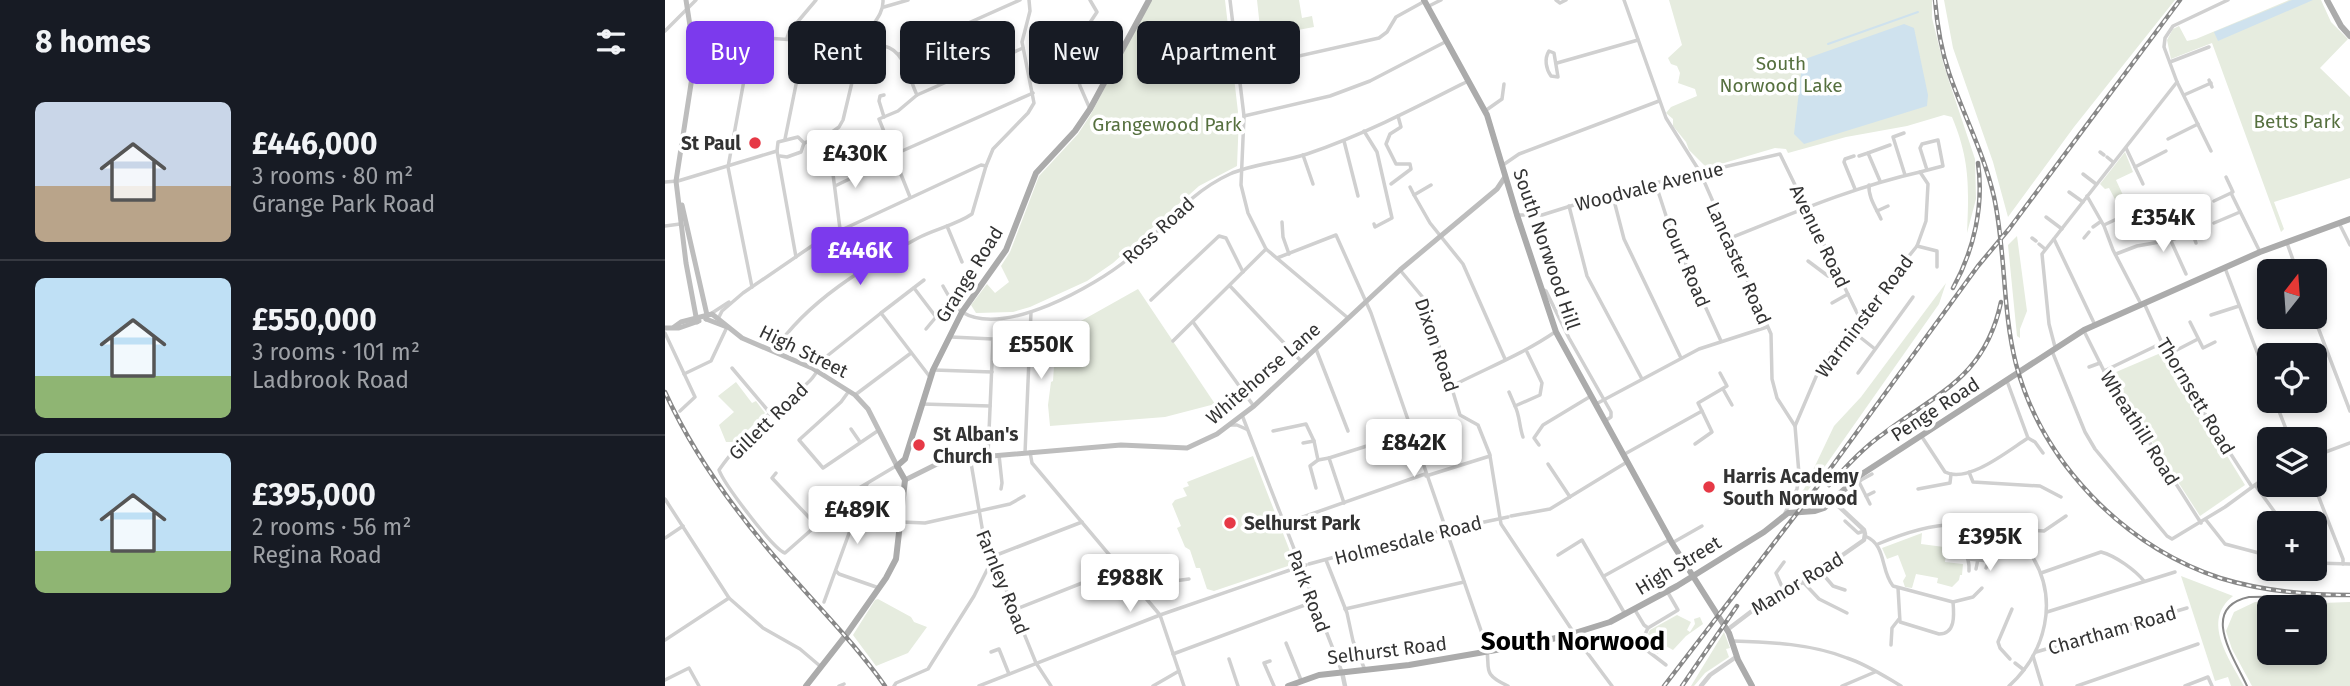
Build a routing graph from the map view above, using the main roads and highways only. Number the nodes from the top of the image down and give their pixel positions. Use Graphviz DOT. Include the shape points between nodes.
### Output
graph roads {
  1 [pos="686,0"];
  2 [pos="1149,0"];
  3 [pos="2327,0"];
  4 [pos="1425,3"];
  5 [pos="2350,36"];
  6 [pos="1505,177"];
  7 [pos="1497,189"];
  8 [pos="1511,196"];
  9 [pos="2350,219"];
  10 [pos="683,224"];
  11 [pos="703,296"];
  12 [pos="691,298"];
  13 [pos="708,316"];
  14 [pos="696,320"];
  15 [pos="727,327"];
  16 [pos="665,330"];
  17 [pos="897,466"];
  18 [pos="905,480"];
  19 [pos="1788,513"];
  20 [pos="1691,577"];
  21 [pos="1575,633"];
  22 [pos="806,686"];
  23 [pos="1288,686"];
  24 [pos="1752,686"];
  1 -- 10 [label="main road" via="694,61 676,181"];
  2 -- 17 [label="main road, Grange Road" via="1090,109 1039,167 1006,250 962,312 931,373 905,459"];
  3 -- 5 [label="main road"];
  4 -- 6 [label="main road, South Norwood Hill" via="1485,111"];
  6 -- 7 [label="main road, Whitehorse Lane"];
  6 -- 8 [label="main road, South Norwood Hill"];
  7 -- 8 [label="main road"];
  7 -- 18 [label="main road, Whitehorse Lane" via="1401,270 1254,406 1206,441 1187,448 1121,445 969,457 941,462"];
  8 -- 20 [label="main road, South Norwood Hill" via="1556,332"];
  9 -- 19 [label="main road, Penge Road" via="2260,252 2084,330 1860,478 1824,508"];
  10 -- 11 [label="main road"];
  10 -- 12 [label="main road"];
  11 -- 12 [label="main road"];
  11 -- 13 [label="main road"];
  12 -- 14 [label="main road"];
  13 -- 14 [label="main road"];
  13 -- 15 [label="main road, High Street"];
  13 -- 15 [label="main road, High Street" via="719,317"];
  14 -- 16 [label="main road"];
  15 -- 17 [label="main road, High Street" via="750,342 815,369 852,393 866,407"];
  17 -- 18 [label="main road, High Street"];
  18 -- 22 [label="main road" via="896,559"];
  19 -- 20 [label="main road, High Street"];
  20 -- 21 [label="main road, High Street" via="1625,614"];
  20 -- 24 [label="main road, South Norwood Hill" via="1727,630"];
  21 -- 23 [label="main road, Selhurst Road" via="1487,652 1342,672"];
}
